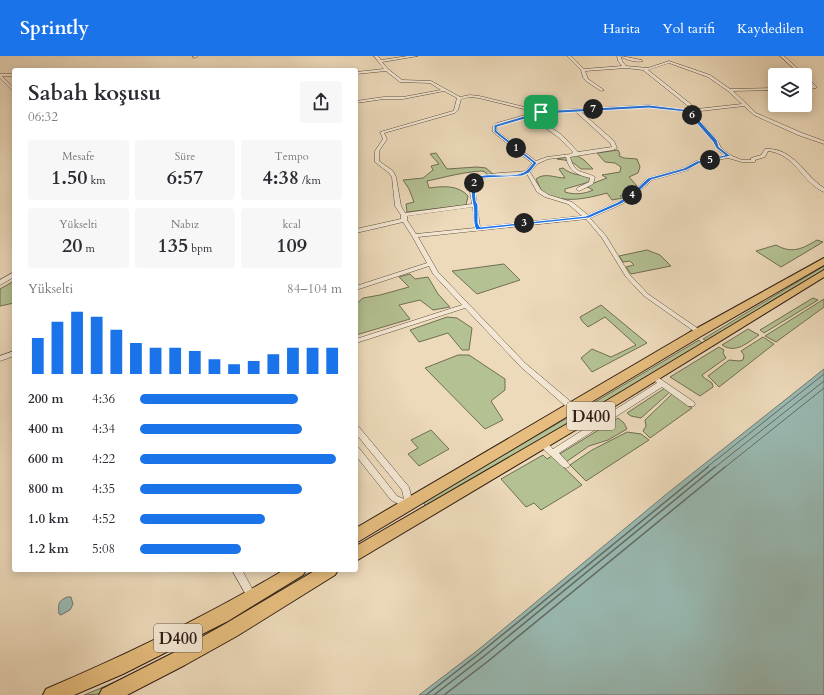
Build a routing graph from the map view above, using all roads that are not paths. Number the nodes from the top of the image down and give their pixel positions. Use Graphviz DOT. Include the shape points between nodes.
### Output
graph roads {
  1 [pos="376,56"];
  2 [pos="416,56"];
  3 [pos="570,56"];
  4 [pos="620,56"];
  5 [pos="782,56"];
  6 [pos="379,61"];
  7 [pos="641,61"];
  8 [pos="627,67"];
  9 [pos="795,68"];
  10 [pos="644,69"];
  11 [pos="387,70"];
  12 [pos="583,70"];
  13 [pos="358,73"];
  14 [pos="12,75"];
  15 [pos="0,76"];
  16 [pos="812,83"];
  17 [pos="812,88"];
  18 [pos="12,89"];
  19 [pos="768,89"];
  20 [pos="445,90"];
  21 [pos="602,90"];
  22 [pos="729,90"];
  23 [pos="459,98"];
  24 [pos="358,102"];
  25 [pos="744,105"];
  26 [pos="576,110"];
  27 [pos="689,111"];
  28 [pos="697,111"];
  29 [pos="541,112"];
  30 [pos="530,115"];
  31 [pos="824,143"];
  32 [pos="575,154"];
  33 [pos="568,156"];
  34 [pos="729,156"];
  35 [pos="535,163"];
  36 [pos="528,172"];
  37 [pos="579,188"];
  38 [pos="824,190"];
  39 [pos="475,205"];
  40 [pos="404,217"];
  41 [pos="587,217"];
  42 [pos="478,229"];
  43 [pos="358,230"];
  44 [pos="415,236"];
  45 [pos="824,261"];
  46 [pos="430,264"];
  47 [pos="824,273"];
  48 [pos="12,275"];
  49 [pos="0,283"];
  50 [pos="358,287"];
  51 [pos="466,306"];
  52 [pos="698,332"];
  53 [pos="358,340"];
  54 [pos="12,354"];
  55 [pos="0,359"];
  56 [pos="658,380"];
  57 [pos="691,404"];
  58 [pos="573,408"];
  59 [pos="358,431"];
  60 [pos="543,444"];
  61 [pos="358,453"];
  62 [pos="552,453"];
  63 [pos="566,465"];
  64 [pos="409,505"];
  65 [pos="419,517"];
  66 [pos="358,535"];
  67 [pos="358,553"];
  68 [pos="238,572"];
  69 [pos="295,572"];
  70 [pos="327,572"];
  71 [pos="252,597"];
  72 [pos="52,695"];
  73 [pos="108,695"];
  1 -- 6 [label="street"];
  2 -- 6 [label="street"];
  3 -- 12 [label="street"];
  4 -- 7 [label="street"];
  4 -- 8 [label="street" via="620,61"];
  5 -- 9 [label="street"];
  6 -- 11 [label="street"];
  8 -- 10 [label="street"];
  8 -- 12 [label="street"];
  10 -- 22 [label="street" via="665,62 672,63 709,76"];
  10 -- 28 [label="street"];
  11 -- 13 [label="street"];
  11 -- 20 [label="street" via="401,81 431,82"];
  12 -- 21 [label="street" via="592,85"];
  14 -- 15 [label="street"];
  15 -- 18 [label="street"];
  16 -- 17 [label="street" via="817,87"];
  19 -- 22 [label="street"];
  20 -- 23 [label="street"];
  20 -- 24 [label="street" via="403,98"];
  22 -- 25 [label="street"];
  23 -- 29 [label="street" via="479,97"];
  23 -- 40 [label="street" via="454,112 433,121 382,132 385,139 377,151 377,162 394,177 398,206"];
  25 -- 28 [label="street"];
  25 -- 31 [label="street" via="762,118"];
  26 -- 27 [label="street" via="649,106"];
  26 -- 29 [label="street"];
  26 -- 32 [label="street" via="612,142 615,148"];
  27 -- 28 [label="street"];
  27 -- 34 [label="street" via="716,141 717,147"];
  29 -- 30 [label="street"];
  30 -- 32 [label="street" via="560,136 575,150"];
  30 -- 35 [label="street" via="499,124 494,129"];
  32 -- 33 [label="street"];
  33 -- 35 [label="street" via="547,158"];
  33 -- 37 [label="street" via="572,170 593,176 590,183"];
  34 -- 38 [label="street" via="748,162 765,155 767,150 777,150 790,157 813,183"];
  34 -- 41 [label="street" via="698,162 686,169 650,179 620,203"];
  35 -- 36 [label="street"];
  36 -- 39 [label="street" via="521,175 484,176 476,180 473,185"];
  36 -- 41 [label="street" via="539,191 570,203"];
  39 -- 40 [label="street"];
  39 -- 42 [label="street"];
  40 -- 43 [label="street"];
  40 -- 44 [label="street"];
  41 -- 42 [label="street"];
  41 -- 52 [label="street" via="640,290"];
  42 -- 44 [label="street"];
  44 -- 46 [label="street"];
  45 -- 52 [label="highway, D400"];
  46 -- 50 [label="street"];
  46 -- 51 [label="street" via="435,273"];
  47 -- 56 [label="highway, D400"];
  48 -- 49 [label="street"];
  51 -- 53 [label="street"];
  51 -- 58 [label="street" via="523,365"];
  52 -- 58 [label="highway, D400"];
  54 -- 55 [label="street"];
  56 -- 57 [label="street"];
  56 -- 60 [label="highway, D400"];
  56 -- 62 [label="street"];
  58 -- 64 [label="highway, D400"];
  59 -- 64 [label="street" via="406,489"];
  60 -- 62 [label="street"];
  60 -- 65 [label="highway, D400"];
  61 -- 64 [label="street" via="394,498"];
  62 -- 63 [label="street"];
  64 -- 65 [label="highway"];
  64 -- 66 [label="highway, D400"];
  65 -- 67 [label="highway, D400"];
  68 -- 71 [label="street"];
  69 -- 71 [label="highway, D400"];
  70 -- 73 [label="highway, D400" via="225,634"];
  71 -- 72 [label="highway, D400" via="217,618 102,675"];
}
